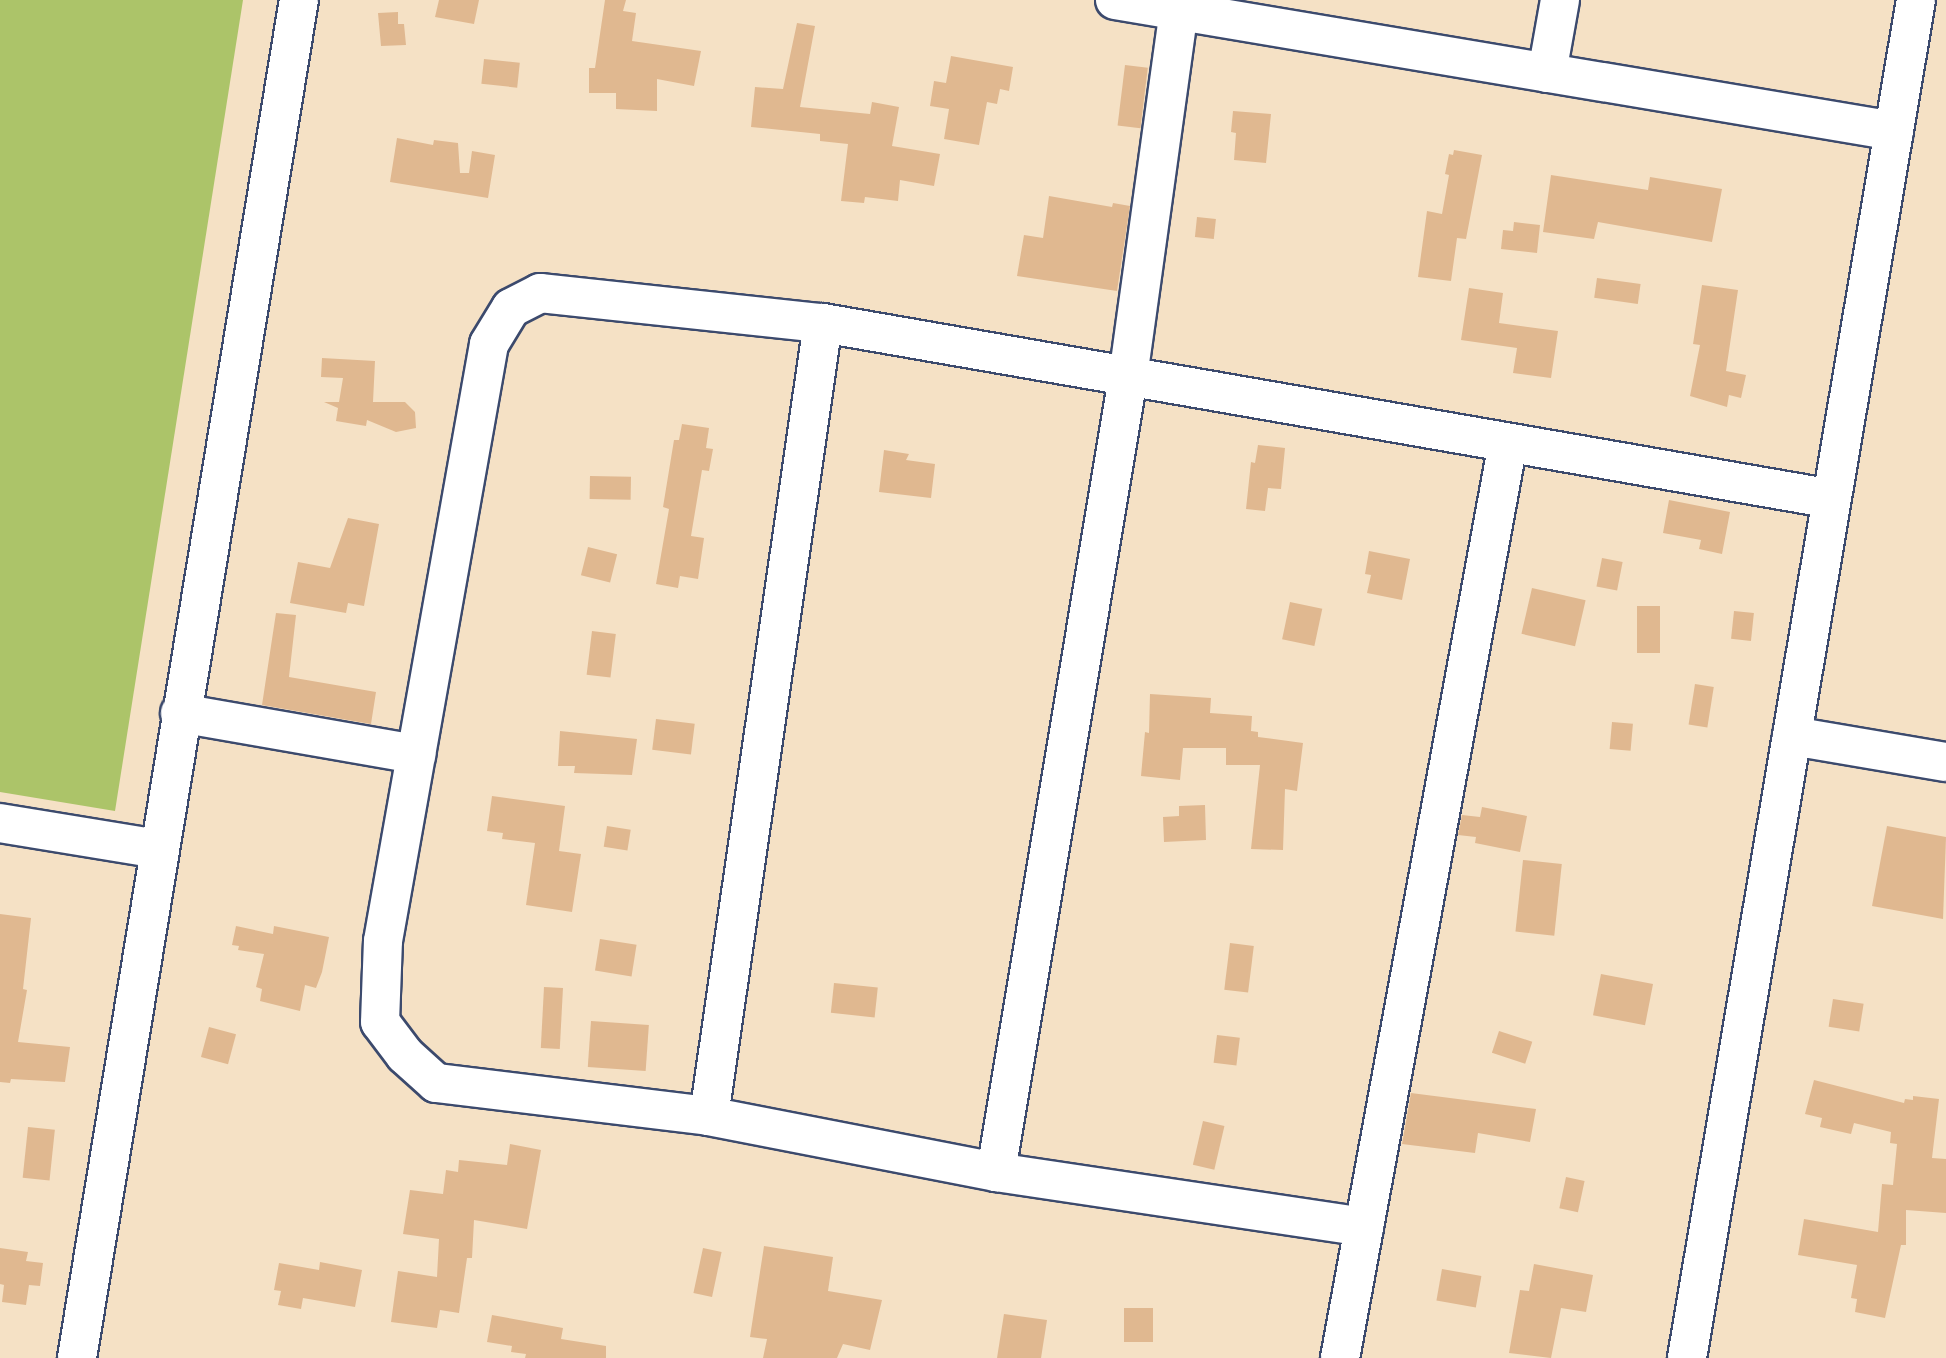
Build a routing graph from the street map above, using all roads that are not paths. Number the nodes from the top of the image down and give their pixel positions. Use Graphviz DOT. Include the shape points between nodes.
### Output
graph roads {
  1 [pos="299,0"];
  2 [pos="1115,0"];
  3 [pos="1560,0"];
  4 [pos="1916,0"];
  5 [pos="1166,6"];
  6 [pos="1547,73"];
  7 [pos="1894,131"];
  8 [pos="823,323"];
  9 [pos="1128,377"];
  10 [pos="1508,443"];
  11 [pos="1832,499"];
  12 [pos="180,713"];
  13 [pos="1792,736"];
  14 [pos="416,754"];
  15 [pos="1946,762"];
  16 [pos="0,823"];
  17 [pos="158,849"];
  18 [pos="709,1116"];
  19 [pos="996,1172"];
  20 [pos="1364,1227"];
  21 [pos="77,1358"];
  22 [pos="1340,1358"];
  23 [pos="1687,1358"];
  1 -- 12 [label="street"];
  2 -- 5 [label="street"];
  3 -- 6 [label="street"];
  4 -- 7 [label="street"];
  5 -- 6 [label="street"];
  5 -- 9 [label="street"];
  6 -- 7 [label="street"];
  7 -- 11 [label="street"];
  8 -- 9 [label="street"];
  8 -- 14 [label="street" via="540,293 511,308 489,344"];
  8 -- 18 [label="street"];
  9 -- 10 [label="street"];
  9 -- 19 [label="street"];
  10 -- 11 [label="street"];
  10 -- 20 [label="street"];
  11 -- 13 [label="street"];
  12 -- 14 [label="street"];
  12 -- 17 [label="street"];
  13 -- 15 [label="street"];
  13 -- 23 [label="street"];
  14 -- 18 [label="street" via="383,941 380,1022 405,1055 436,1083"];
  16 -- 17 [label="street"];
  17 -- 21 [label="street"];
  18 -- 19 [label="street"];
  19 -- 20 [label="street"];
  20 -- 22 [label="street"];
}
